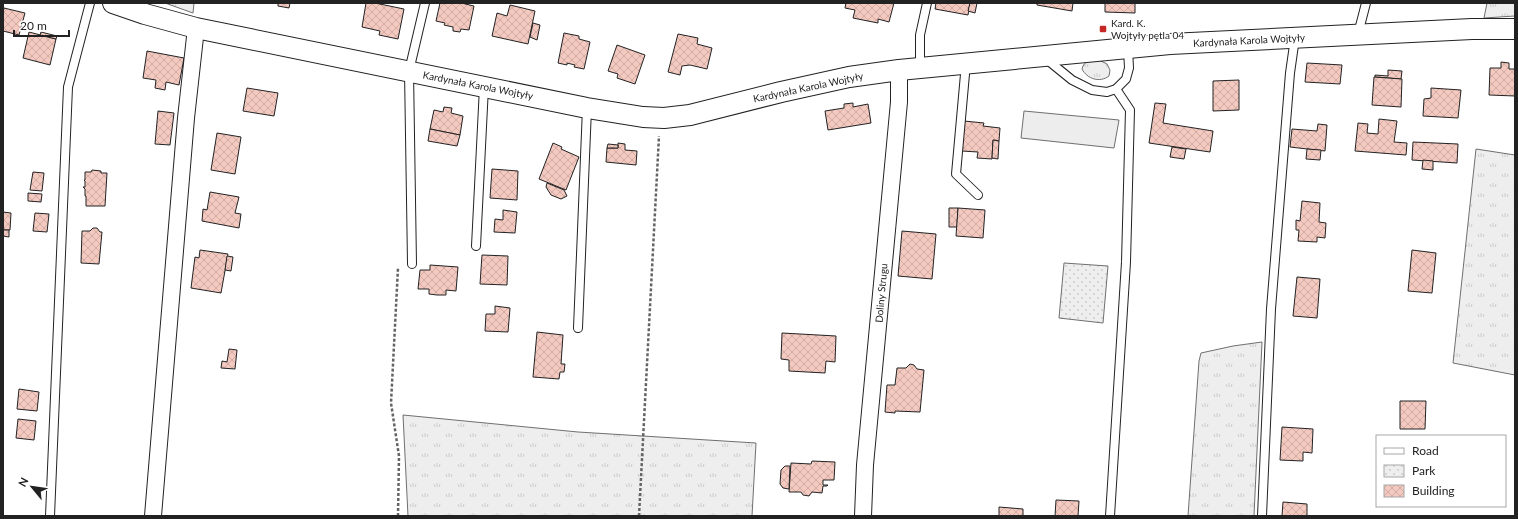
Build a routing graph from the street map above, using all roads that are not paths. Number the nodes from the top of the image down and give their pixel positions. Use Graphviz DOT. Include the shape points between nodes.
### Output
graph roads {
  1 [pos="90,3"];
  2 [pos="113,3"];
  3 [pos="425,3"];
  4 [pos="927,3"];
  5 [pos="1366,3"];
  6 [pos="196,28"];
  7 [pos="1515,29"];
  8 [pos="1358,35"];
  9 [pos="1294,38"];
  10 [pos="1128,49"];
  11 [pos="1043,57"];
  12 [pos="966,63"];
  13 [pos="920,68"];
  14 [pos="899,70"];
  15 [pos="409,71"];
  16 [pos="484,87"];
  17 [pos="1116,89"];
  18 [pos="587,108"];
  19 [pos="978,195"];
  20 [pos="476,246"];
  21 [pos="412,264"];
  22 [pos="578,328"];
  23 [pos="50,516"];
  24 [pos="153,516"];
  25 [pos="863,516"];
  26 [pos="1110,516"];
  27 [pos="1262,516"];
  1 -- 23 [label="lane" via="68,87"];
  2 -- 6 [label="street, Kardynała Karola Wojtyły"];
  3 -- 15 [label="lane"];
  4 -- 13 [label="lane" via="920,35"];
  5 -- 8 [label="lane"];
  6 -- 15 [label="street, Kardynała Karola Wojtyły"];
  6 -- 24 [label="street" via="186,118"];
  7 -- 8 [label="street, Kardynała Karola Wojtyły"];
  8 -- 9 [label="street, Kardynała Karola Wojtyły"];
  9 -- 10 [label="street, Kardynała Karola Wojtyły" via="1170,44"];
  9 -- 27 [label="lane" via="1271,309"];
  10 -- 11 [label="street, Kardynała Karola Wojtyły"];
  10 -- 17 [label="lane" via="1129,68 1126,78"];
  11 -- 12 [label="street, Kardynała Karola Wojtyły"];
  11 -- 17 [label="lane" via="1072,80 1092,90 1107,92"];
  12 -- 13 [label="street, Kardynała Karola Wojtyły"];
  12 -- 19 [label="lane" via="956,174"];
  13 -- 14 [label="street, Kardynała Karola Wojtyły"];
  14 -- 18 [label="street, Kardynała Karola Wojtyły" via="830,81 690,115 643,117"];
  14 -- 25 [label="street, Doliny Strugu" via="899,102 865,465"];
  15 -- 16 [label="street, Kardynała Karola Wojtyły"];
  15 -- 21 [label="lane"];
  16 -- 18 [label="street, Kardynała Karola Wojtyły"];
  16 -- 20 [label="lane"];
  17 -- 26 [label="lane" via="1130,110 1126,262"];
  18 -- 22 [label="lane"];
}
